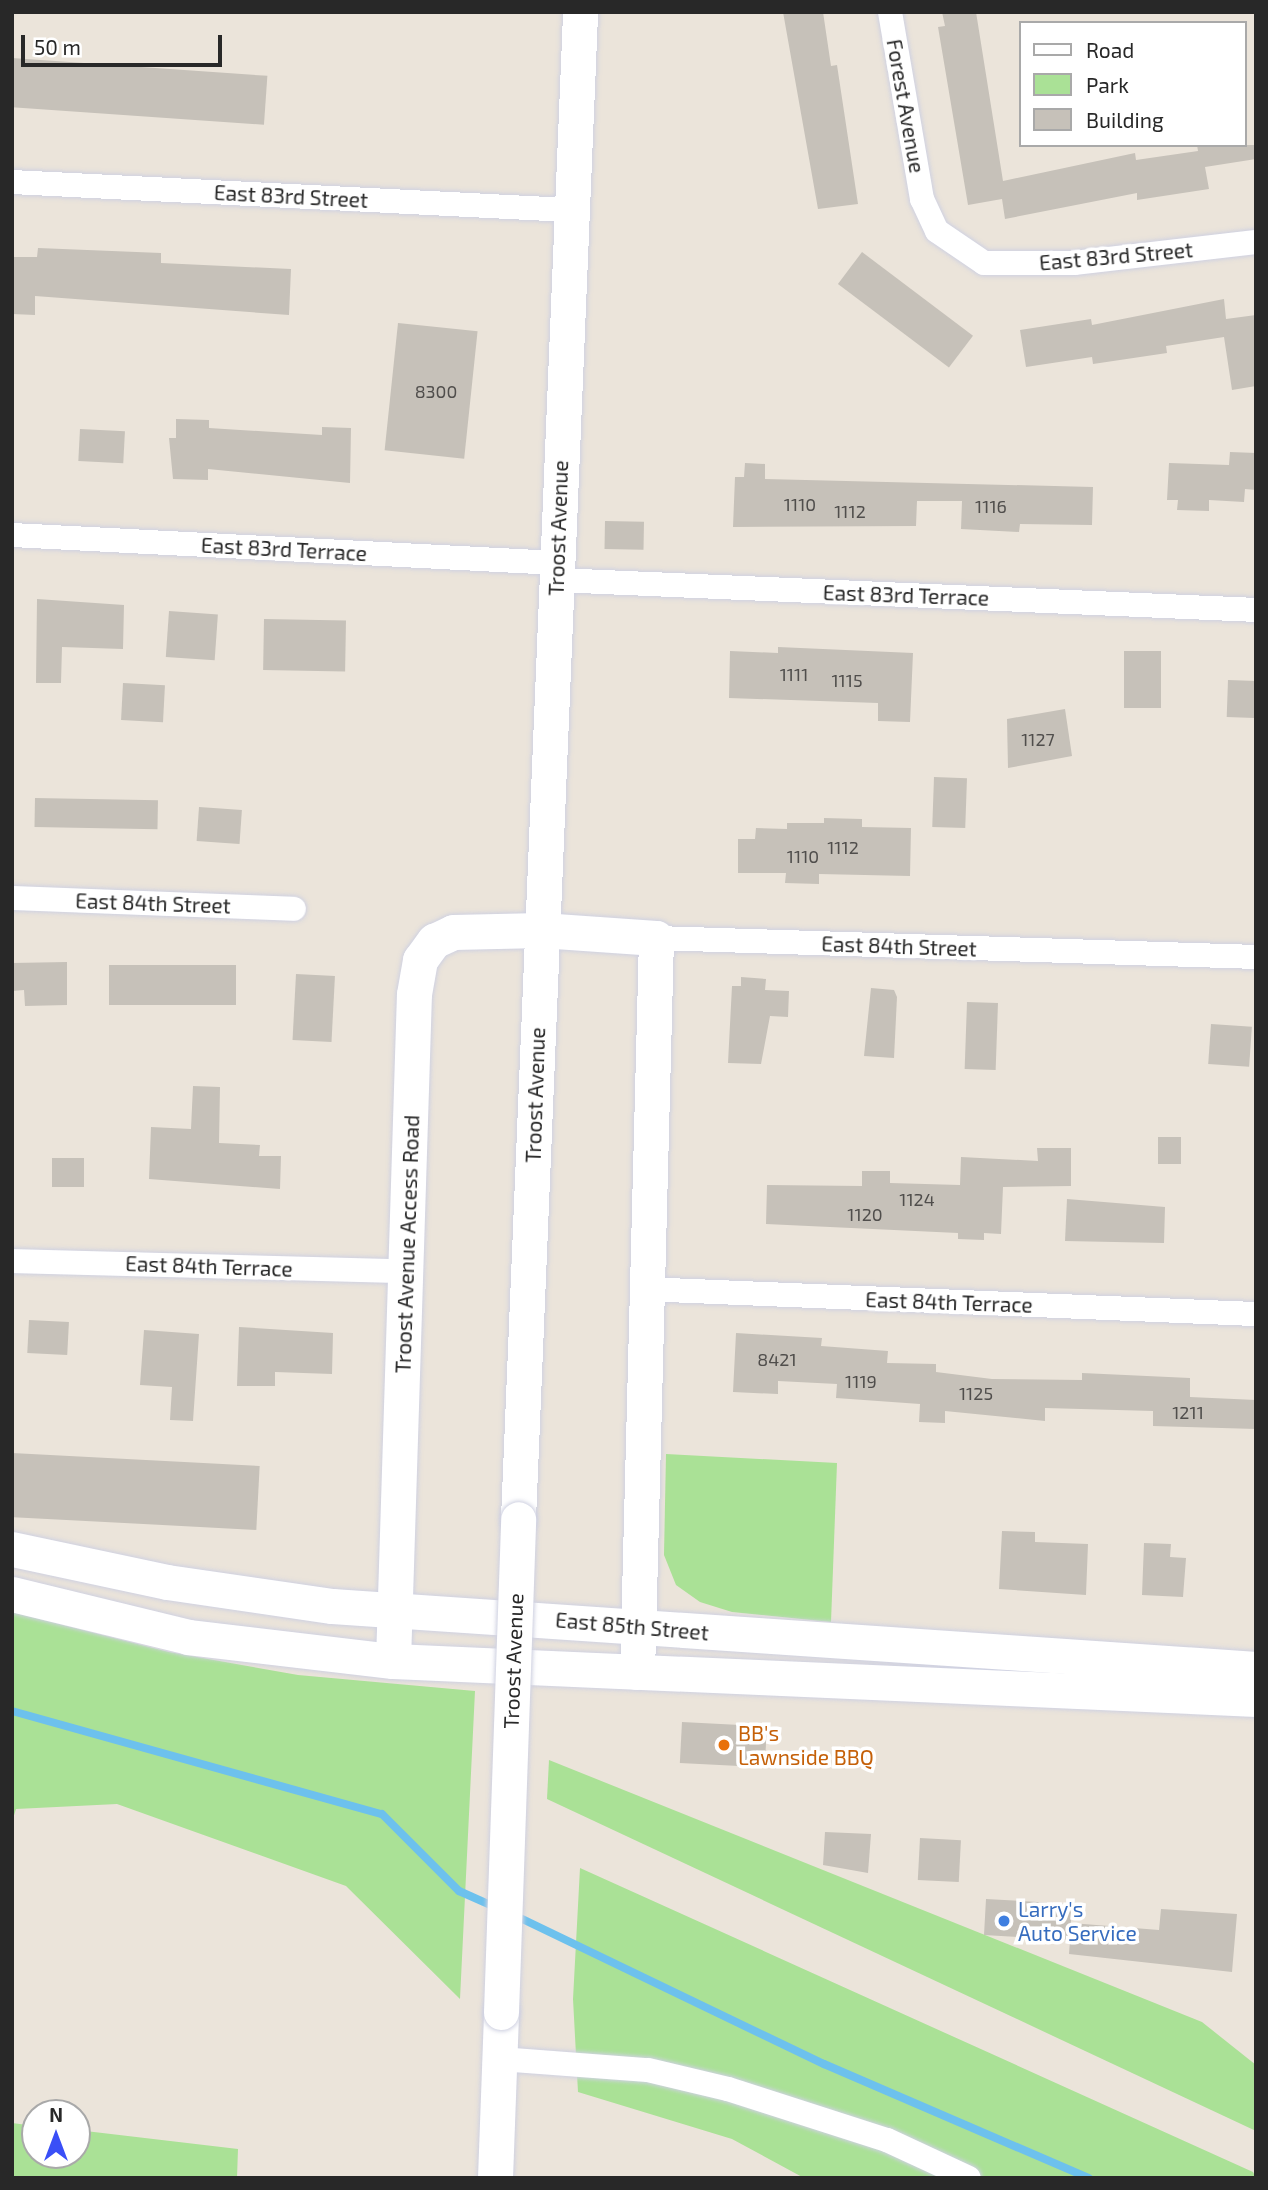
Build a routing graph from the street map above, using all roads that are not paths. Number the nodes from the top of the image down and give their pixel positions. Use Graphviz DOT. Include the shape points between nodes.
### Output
graph roads {
  1 [pos="580,12"];
  2 [pos="890,12"];
  3 [pos="12,182"];
  4 [pos="922,199"];
  5 [pos="569,211"];
  6 [pos="1256,242"];
  7 [pos="12,535"];
  8 [pos="556,571"];
  9 [pos="1256,610"];
  10 [pos="12,898"];
  11 [pos="294,909"];
  12 [pos="541,930"];
  13 [pos="656,938"];
  14 [pos="1256,957"];
  15 [pos="12,1261"];
  16 [pos="406,1271"];
  17 [pos="643,1289"];
  18 [pos="1256,1314"];
  19 [pos="12,1549"];
  20 [pos="12,1594"];
  21 [pos="397,1611"];
  22 [pos="639,1624"];
  23 [pos="393,1661"];
  24 [pos="1256,1669"];
  25 [pos="637,1672"];
  26 [pos="1256,1699"];
  27 [pos="500,2059"];
  28 [pos="495,2178"];
  29 [pos="969,2178"];
  1 -- 5 [label="main road, Troost Avenue"];
  2 -- 4 [label="street, Forest Avenue"];
  3 -- 5 [label="street, East 83rd Street"];
  4 -- 6 [label="street, East 83rd Street" via="937,231 984,263 1074,263"];
  5 -- 8 [label="main road, Troost Avenue"];
  7 -- 8 [label="street, East 83rd Terrace"];
  8 -- 9 [label="street, East 83rd Terrace"];
  8 -- 12 [label="main road, Troost Avenue"];
  10 -- 11 [label="street, East 84th Street"];
  12 -- 13 [label="main road, East 84th Street"];
  12 -- 16 [label="main road, Troost Avenue Access Road" via="453,932 434,941 420,960 414,994"];
  12 -- 27 [label="main road, Troost Avenue, bridge"];
  13 -- 14 [label="street, East 84th Street"];
  13 -- 17 [label="main road"];
  15 -- 16 [label="street, East 84th Terrace"];
  16 -- 21 [label="main road, Troost Avenue Access Road"];
  17 -- 18 [label="street, East 84th Terrace"];
  17 -- 22 [label="main road"];
  19 -- 21 [label="main road, East 85th Street" via="167,1583"];
  20 -- 23 [label="main road, East 85th Street" via="188,1637"];
  21 -- 22 [label="main road, East 85th Street"];
  21 -- 23 [label="main road, Troost Avenue Access Road"];
  22 -- 24 [label="main road, East 85th Street"];
  22 -- 25 [label="main road"];
  23 -- 25 [label="main road, East 85th Street"];
  25 -- 26 [label="main road, East 85th Street"];
  27 -- 28 [label="main road, Troost Avenue"];
  27 -- 29 [label="street" via="648,2070 728,2089 876,2136"];
}
